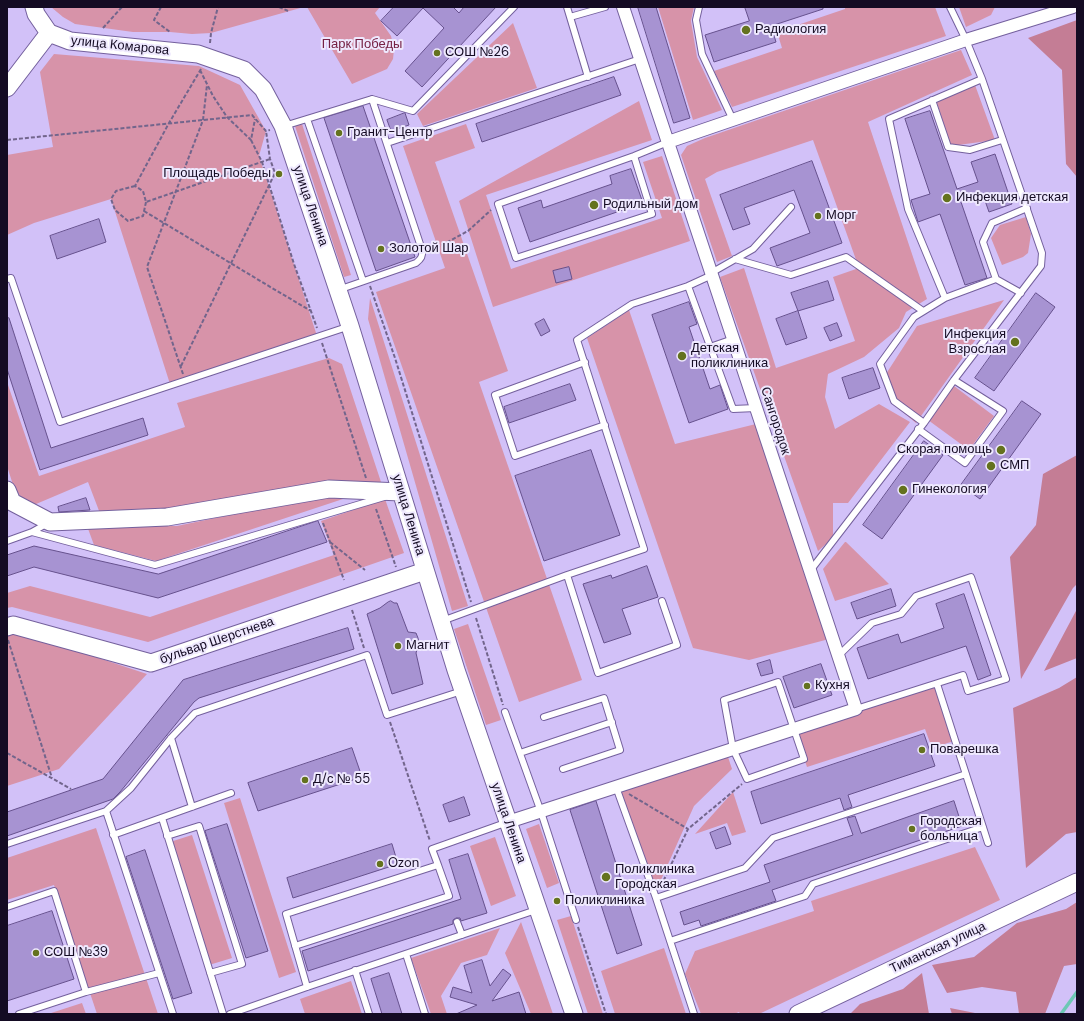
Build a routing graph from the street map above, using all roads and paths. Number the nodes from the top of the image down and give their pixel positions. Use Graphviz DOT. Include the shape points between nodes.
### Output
graph roads {
  1 [pos="34,7"];
  2 [pos="122,7"];
  3 [pos="161,7"];
  4 [pos="218,7"];
  5 [pos="279,7"];
  6 [pos="514,7"];
  7 [pos="567,7"];
  8 [pos="605,7"];
  9 [pos="623,7"];
  10 [pos="699,7"];
  11 [pos="950,7"];
  12 [pos="1073,7"];
  13 [pos="288,11"];
  14 [pos="570,17"];
  15 [pos="103,28"];
  16 [pos="170,32"];
  17 [pos="49,33"];
  18 [pos="966,40"];
  19 [pos="640,59"];
  20 [pos="201,62"];
  21 [pos="588,77"];
  22 [pos="982,79"];
  23 [pos="207,85"];
  24 [pos="7,88"];
  25 [pos="372,99"];
  26 [pos="932,100"];
  27 [pos="227,117"];
  28 [pos="255,118"];
  29 [pos="307,119"];
  30 [pos="203,120"];
  31 [pos="733,120"];
  32 [pos="169,123"];
  33 [pos="283,126"];
  34 [pos="266,131"];
  35 [pos="7,140"];
  36 [pos="251,140"];
  37 [pos="1002,140"];
  38 [pos="668,142"];
  39 [pos="387,143"];
  40 [pos="634,156"];
  41 [pos="270,159"];
  42 [pos="262,162"];
  43 [pos="134,186"];
  44 [pos="269,186"];
  45 [pos="176,191"];
  46 [pos="146,202"];
  47 [pos="498,204"];
  48 [pos="791,207"];
  49 [pos="1026,208"];
  50 [pos="144,211"];
  51 [pos="164,223"];
  52 [pos="422,256"];
  53 [pos="735,259"];
  54 [pos="231,264"];
  55 [pos="712,274"];
  56 [pos="7,279"];
  57 [pos="996,279"];
  58 [pos="365,280"];
  59 [pos="688,286"];
  60 [pos="337,290"];
  61 [pos="1021,293"];
  62 [pos="945,298"];
  63 [pos="311,311"];
  64 [pos="923,311"];
  65 [pos="350,326"];
  66 [pos="319,336"];
  67 [pos="733,338"];
  68 [pos="710,347"];
  69 [pos="584,362"];
  70 [pos="180,367"];
  71 [pos="186,380"];
  72 [pos="954,380"];
  73 [pos="756,408"];
  74 [pos="924,423"];
  75 [pos="605,425"];
  76 [pos="918,429"];
  77 [pos="400,492"];
  78 [pos="372,496"];
  79 [pos="9,499"];
  80 [pos="320,516"];
  81 [pos="50,522"];
  82 [pos="32,532"];
  83 [pos="7,541"];
  84 [pos="330,541"];
  85 [pos="365,570"];
  86 [pos="425,571"];
  87 [pos="810,571"];
  88 [pos="567,575"];
  89 [pos="401,579"];
  90 [pos="344,580"];
  91 [pos="348,597"];
  92 [pos="662,601"];
  93 [pos="474,610"];
  94 [pos="441,622"];
  95 [pos="7,627"];
  96 [pos="7,637"];
  97 [pos="367,655"];
  98 [pos="838,656"];
  99 [pos="937,684"];
  100 [pos="463,691"];
  101 [pos="856,709"];
  102 [pos="505,712"];
  103 [pos="388,715"];
  104 [pos="544,717"];
  105 [pos="612,722"];
  106 [pos="794,729"];
  107 [pos="171,738"];
  108 [pos="733,749"];
  109 [pos="7,753"];
  110 [pos="520,753"];
  111 [pos="563,769"];
  112 [pos="966,774"];
  113 [pos="52,778"];
  114 [pos="747,779"];
  115 [pos="616,787"];
  116 [pos="71,789"];
  117 [pos="231,793"];
  118 [pos="192,807"];
  119 [pos="106,811"];
  120 [pos="541,812"];
  121 [pos="162,818"];
  122 [pos="508,822"];
  123 [pos="983,827"];
  124 [pos="688,829"];
  125 [pos="113,835"];
  126 [pos="167,836"];
  127 [pos="988,842"];
  128 [pos="7,844"];
  129 [pos="432,849"];
  130 [pos="438,865"];
  131 [pos="1077,882"];
  132 [pos="656,898"];
  133 [pos="7,907"];
  134 [pos="538,909"];
  135 [pos="576,920"];
  136 [pos="457,922"];
  137 [pos="462,935"];
  138 [pos="670,941"];
  139 [pos="295,946"];
  140 [pos="406,954"];
  141 [pos="356,970"];
  142 [pos="210,972"];
  143 [pos="159,973"];
  144 [pos="307,987"];
  145 [pos="86,992"];
  146 [pos="19,1014"];
  147 [pos="172,1014"];
  148 [pos="223,1014"];
  149 [pos="230,1014"];
  150 [pos="369,1014"];
  151 [pos="425,1014"];
  152 [pos="574,1014"];
  153 [pos="606,1014"];
  154 [pos="694,1014"];
  155 [pos="798,1014"];
  1 -- 17 [label="main road"];
  2 -- 15 [label="path"];
  3 -- 16 [label="path" via="154,20"];
  4 -- 20 [label="path"];
  5 -- 13 [label="path"];
  6 -- 25 [label="lane" via="413,112"];
  7 -- 14 [label="lane"];
  8 -- 14 [label="lane"];
  9 -- 19 [label="street, Сангородок"];
  10 -- 31 [label="lane" via="696,20 702,54"];
  11 -- 18 [label="lane"];
  12 -- 18 [label="street"];
  14 -- 21 [label="lane"];
  17 -- 20 [label="main road, улица Комарова" via="70,41"];
  17 -- 24 [label="main road"];
  18 -- 22 [label="lane"];
  18 -- 31 [label="street"];
  19 -- 21 [label="lane"];
  19 -- 38 [label="street, Сангородок"];
  20 -- 23 [label="path"];
  20 -- 32 [label="path"];
  20 -- 33 [label="main road, улица Ленина" via="244,70 263,89"];
  21 -- 39 [label="lane"];
  22 -- 26 [label="lane"];
  22 -- 37 [label="lane"];
  23 -- 27 [label="path"];
  23 -- 30 [label="path"];
  25 -- 29 [label="lane"];
  25 -- 39 [label="lane"];
  26 -- 37 [label="lane" via="948,147 970,150"];
  26 -- 62 [label="lane" via="888,119 908,209"];
  27 -- 28 [label="path" via="252,114"];
  27 -- 30 [label="path"];
  27 -- 36 [label="path"];
  28 -- 34 [label="path"];
  28 -- 36 [label="path"];
  29 -- 33 [label="lane"];
  29 -- 58 [label="lane"];
  30 -- 32 [label="path"];
  30 -- 45 [label="path"];
  31 -- 38 [label="street"];
  32 -- 35 [label="path"];
  32 -- 43 [label="path"];
  33 -- 34 [label="path"];
  33 -- 60 [label="main road, улица Ленина"];
  34 -- 41 [label="path"];
  36 -- 42 [label="path"];
  37 -- 49 [label="lane"];
  38 -- 40 [label="lane"];
  38 -- 55 [label="street, Сангородок"];
  39 -- 52 [label="lane"];
  40 -- 47 [label="lane"];
  40 -- 47 [label="lane" via="652,214 516,258"];
  41 -- 42 [label="path"];
  41 -- 44 [label="path" via="275,173"];
  42 -- 44 [label="path"];
  42 -- 45 [label="path"];
  43 -- 46 [label="path" via="143,191"];
  43 -- 50 [label="path" via="116,191 111,199 115,210 128,221 143,216"];
  44 -- 54 [label="path"];
  44 -- 63 [label="path"];
  45 -- 46 [label="path"];
  45 -- 51 [label="path"];
  46 -- 50 [label="path"];
  47 -- 52 [label="path" via="468,231"];
  48 -- 53 [label="lane" via="753,249"];
  49 -- 57 [label="lane" via="992,223 983,242"];
  49 -- 61 [label="lane" via="1042,253 1040,266"];
  50 -- 51 [label="path"];
  51 -- 54 [label="path"];
  51 -- 70 [label="path" via="147,267"];
  52 -- 58 [label="lane" via="416,263"];
  53 -- 55 [label="lane"];
  53 -- 64 [label="lane" via="791,275 846,257"];
  54 -- 63 [label="path"];
  54 -- 70 [label="path"];
  55 -- 59 [label="lane"];
  55 -- 67 [label="street, Сангородок"];
  56 -- 71 [label="lane" via="11,278 60,422"];
  57 -- 61 [label="lane"];
  57 -- 62 [label="lane"];
  58 -- 60 [label="lane"];
  58 -- 93 [label="path" via="395,358"];
  59 -- 68 [label="lane"];
  59 -- 69 [label="lane" via="632,304 577,340"];
  60 -- 65 [label="main road, улица Ленина"];
  61 -- 72 [label="lane"];
  62 -- 64 [label="lane"];
  63 -- 66 [label="path"];
  64 -- 74 [label="lane" via="914,317 880,364 894,401"];
  65 -- 66 [label="lane"];
  65 -- 77 [label="main road, улица Ленина"];
  66 -- 71 [label="lane"];
  66 -- 78 [label="path"];
  67 -- 68 [label="lane"];
  67 -- 73 [label="street, Сангородок"];
  68 -- 73 [label="lane" via="733,409"];
  69 -- 75 [label="lane"];
  69 -- 75 [label="lane" via="495,395 515,456"];
  70 -- 71 [label="path"];
  72 -- 74 [label="lane"];
  72 -- 76 [label="lane" via="1003,411 965,463"];
  73 -- 87 [label="street, Сангородок"];
  74 -- 76 [label="lane"];
  75 -- 88 [label="lane" via="644,549"];
  76 -- 87 [label="lane"];
  77 -- 78 [label="main road"];
  77 -- 86 [label="main road, улица Ленина"];
  78 -- 80 [label="lane"];
  78 -- 81 [label="main road" via="329,489 167,517"];
  78 -- 89 [label="path"];
  79 -- 81 [label="main road"];
  80 -- 82 [label="lane" via="155,565"];
  80 -- 84 [label="path"];
  81 -- 82 [label="lane"];
  82 -- 83 [label="lane"];
  84 -- 85 [label="path"];
  84 -- 90 [label="path"];
  86 -- 89 [label="main road, бульвар Шерстнева"];
  86 -- 94 [label="main road, улица Ленина"];
  87 -- 98 [label="street, Сангородок"];
  88 -- 92 [label="lane" via="598,673 677,644"];
  88 -- 93 [label="lane"];
  89 -- 91 [label="main road, бульвар Шерстнева"];
  91 -- 95 [label="main road, бульвар Шерстнева" via="151,663 13,625"];
  91 -- 97 [label="path"];
  93 -- 94 [label="lane"];
  93 -- 102 [label="path"];
  94 -- 100 [label="main road, улица Ленина"];
  96 -- 113 [label="path"];
  97 -- 103 [label="lane"];
  97 -- 107 [label="lane" via="195,713"];
  98 -- 99 [label="lane" via="872,623 901,614 916,596 971,577 1006,679 968,691 962,676"];
  98 -- 101 [label="street, Сангородок"];
  99 -- 101 [label="lane"];
  99 -- 112 [label="lane"];
  100 -- 103 [label="lane"];
  100 -- 122 [label="main road, улица Ленина"];
  101 -- 106 [label="street"];
  102 -- 110 [label="lane"];
  103 -- 129 [label="path"];
  104 -- 105 [label="lane" via="604,698"];
  105 -- 110 [label="lane"];
  105 -- 111 [label="lane" via="620,750"];
  106 -- 108 [label="street"];
  106 -- 108 [label="lane" via="778,682 765,686 724,700"];
  106 -- 114 [label="lane" via="804,759"];
  107 -- 118 [label="lane"];
  107 -- 119 [label="lane" via="131,788"];
  108 -- 114 [label="lane"];
  108 -- 115 [label="street"];
  109 -- 113 [label="path"];
  110 -- 120 [label="lane"];
  112 -- 123 [label="lane"];
  112 -- 132 [label="lane" via="773,838 745,868"];
  113 -- 116 [label="path"];
  114 -- 124 [label="path"];
  115 -- 120 [label="street"];
  115 -- 124 [label="path"];
  115 -- 132 [label="lane"];
  117 -- 118 [label="lane"];
  118 -- 121 [label="lane"];
  119 -- 125 [label="lane"];
  119 -- 128 [label="lane"];
  120 -- 122 [label="street"];
  120 -- 135 [label="lane"];
  121 -- 125 [label="lane"];
  121 -- 126 [label="lane"];
  122 -- 129 [label="lane"];
  122 -- 134 [label="main road, улица Ленина"];
  123 -- 127 [label="lane"];
  123 -- 138 [label="lane" via="813,884 805,896"];
  124 -- 132 [label="path"];
  125 -- 143 [label="lane"];
  126 -- 142 [label="lane"];
  126 -- 142 [label="lane" via="199,826 242,964"];
  129 -- 130 [label="lane"];
  130 -- 139 [label="lane" via="286,914"];
  130 -- 139 [label="lane" via="450,899"];
  131 -- 155 [label="main road, Тиманская улица"];
  132 -- 138 [label="lane"];
  133 -- 145 [label="lane" via="54,891"];
  134 -- 137 [label="lane"];
  134 -- 152 [label="main road, улица Ленина"];
  135 -- 153 [label="path"];
  136 -- 137 [label="lane"];
  137 -- 140 [label="lane"];
  138 -- 154 [label="lane"];
  139 -- 144 [label="lane"];
  140 -- 141 [label="lane"];
  140 -- 151 [label="lane"];
  141 -- 144 [label="lane"];
  141 -- 150 [label="lane"];
  142 -- 148 [label="lane"];
  143 -- 145 [label="lane"];
  143 -- 147 [label="lane"];
  144 -- 149 [label="lane"];
  145 -- 146 [label="lane"];
}
